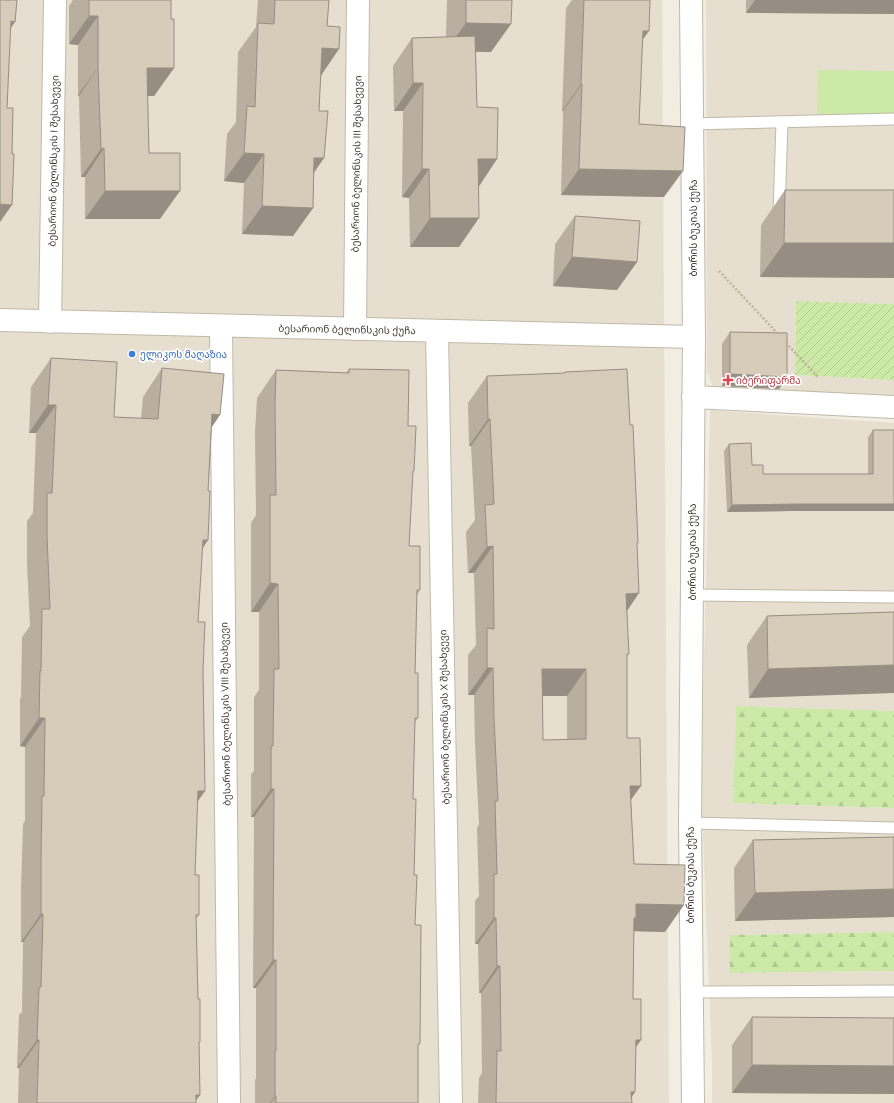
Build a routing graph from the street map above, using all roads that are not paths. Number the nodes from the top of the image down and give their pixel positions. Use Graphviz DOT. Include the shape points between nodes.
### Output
graph roads {
  1 [pos="55,0"];
  2 [pos="358,0"];
  3 [pos="691,0"];
  4 [pos="894,119"];
  5 [pos="782,122"];
  6 [pos="692,124"];
  7 [pos="787,213"];
  8 [pos="0,320"];
  9 [pos="50,322"];
  10 [pos="221,326"];
  11 [pos="355,329"];
  12 [pos="437,331"];
  13 [pos="694,337"];
  14 [pos="693,397"];
  15 [pos="894,407"];
  16 [pos="692,595"];
  17 [pos="894,597"];
  18 [pos="690,823"];
  19 [pos="894,828"];
  20 [pos="894,991"];
  21 [pos="691,992"];
  22 [pos="229,1103"];
  23 [pos="451,1103"];
  24 [pos="693,1103"];
  1 -- 9 [label="street, ბესარიონ ბელინსკის I შესახვევი"];
  2 -- 11 [label="street, ბესარიონ ბელინსკის III შესახვევი"];
  3 -- 6 [label="street, ბორის ბუკიას ქუჩა"];
  4 -- 5 [label="lane"];
  5 -- 6 [label="lane"];
  5 -- 7 [label="lane" via="779,213"];
  6 -- 13 [label="street, ბორის ბუკიას ქუჩა"];
  8 -- 9 [label="street, ბესარიონ ბელინსკის ქუჩა"];
  9 -- 10 [label="street, ბესარიონ ბელინსკის ქუჩა"];
  10 -- 11 [label="street, ბესარიონ ბელინსკის ქუჩა"];
  10 -- 22 [label="street, ბესარიონ ბელინსკის VIII შესახვევი"];
  11 -- 12 [label="street, ბესარიონ ბელინსკის ქუჩა"];
  12 -- 13 [label="street, ბესარიონ ბელინსკის ქუჩა"];
  12 -- 23 [label="street, ბესარიონ ბელინსკის X შესახვევი"];
  13 -- 14 [label="street, ბორის ბუკიას ქუჩა"];
  14 -- 15 [label="street"];
  14 -- 16 [label="street, ბორის ბუკიას ქუჩა"];
  16 -- 17 [label="lane"];
  16 -- 18 [label="street, ბორის ბუკიას ქუჩა"];
  18 -- 19 [label="lane"];
  18 -- 21 [label="street, ბორის ბუკიას ქუჩა"];
  20 -- 21 [label="lane"];
  21 -- 24 [label="street, ბორის ბუკიას ქუჩა"];
}
